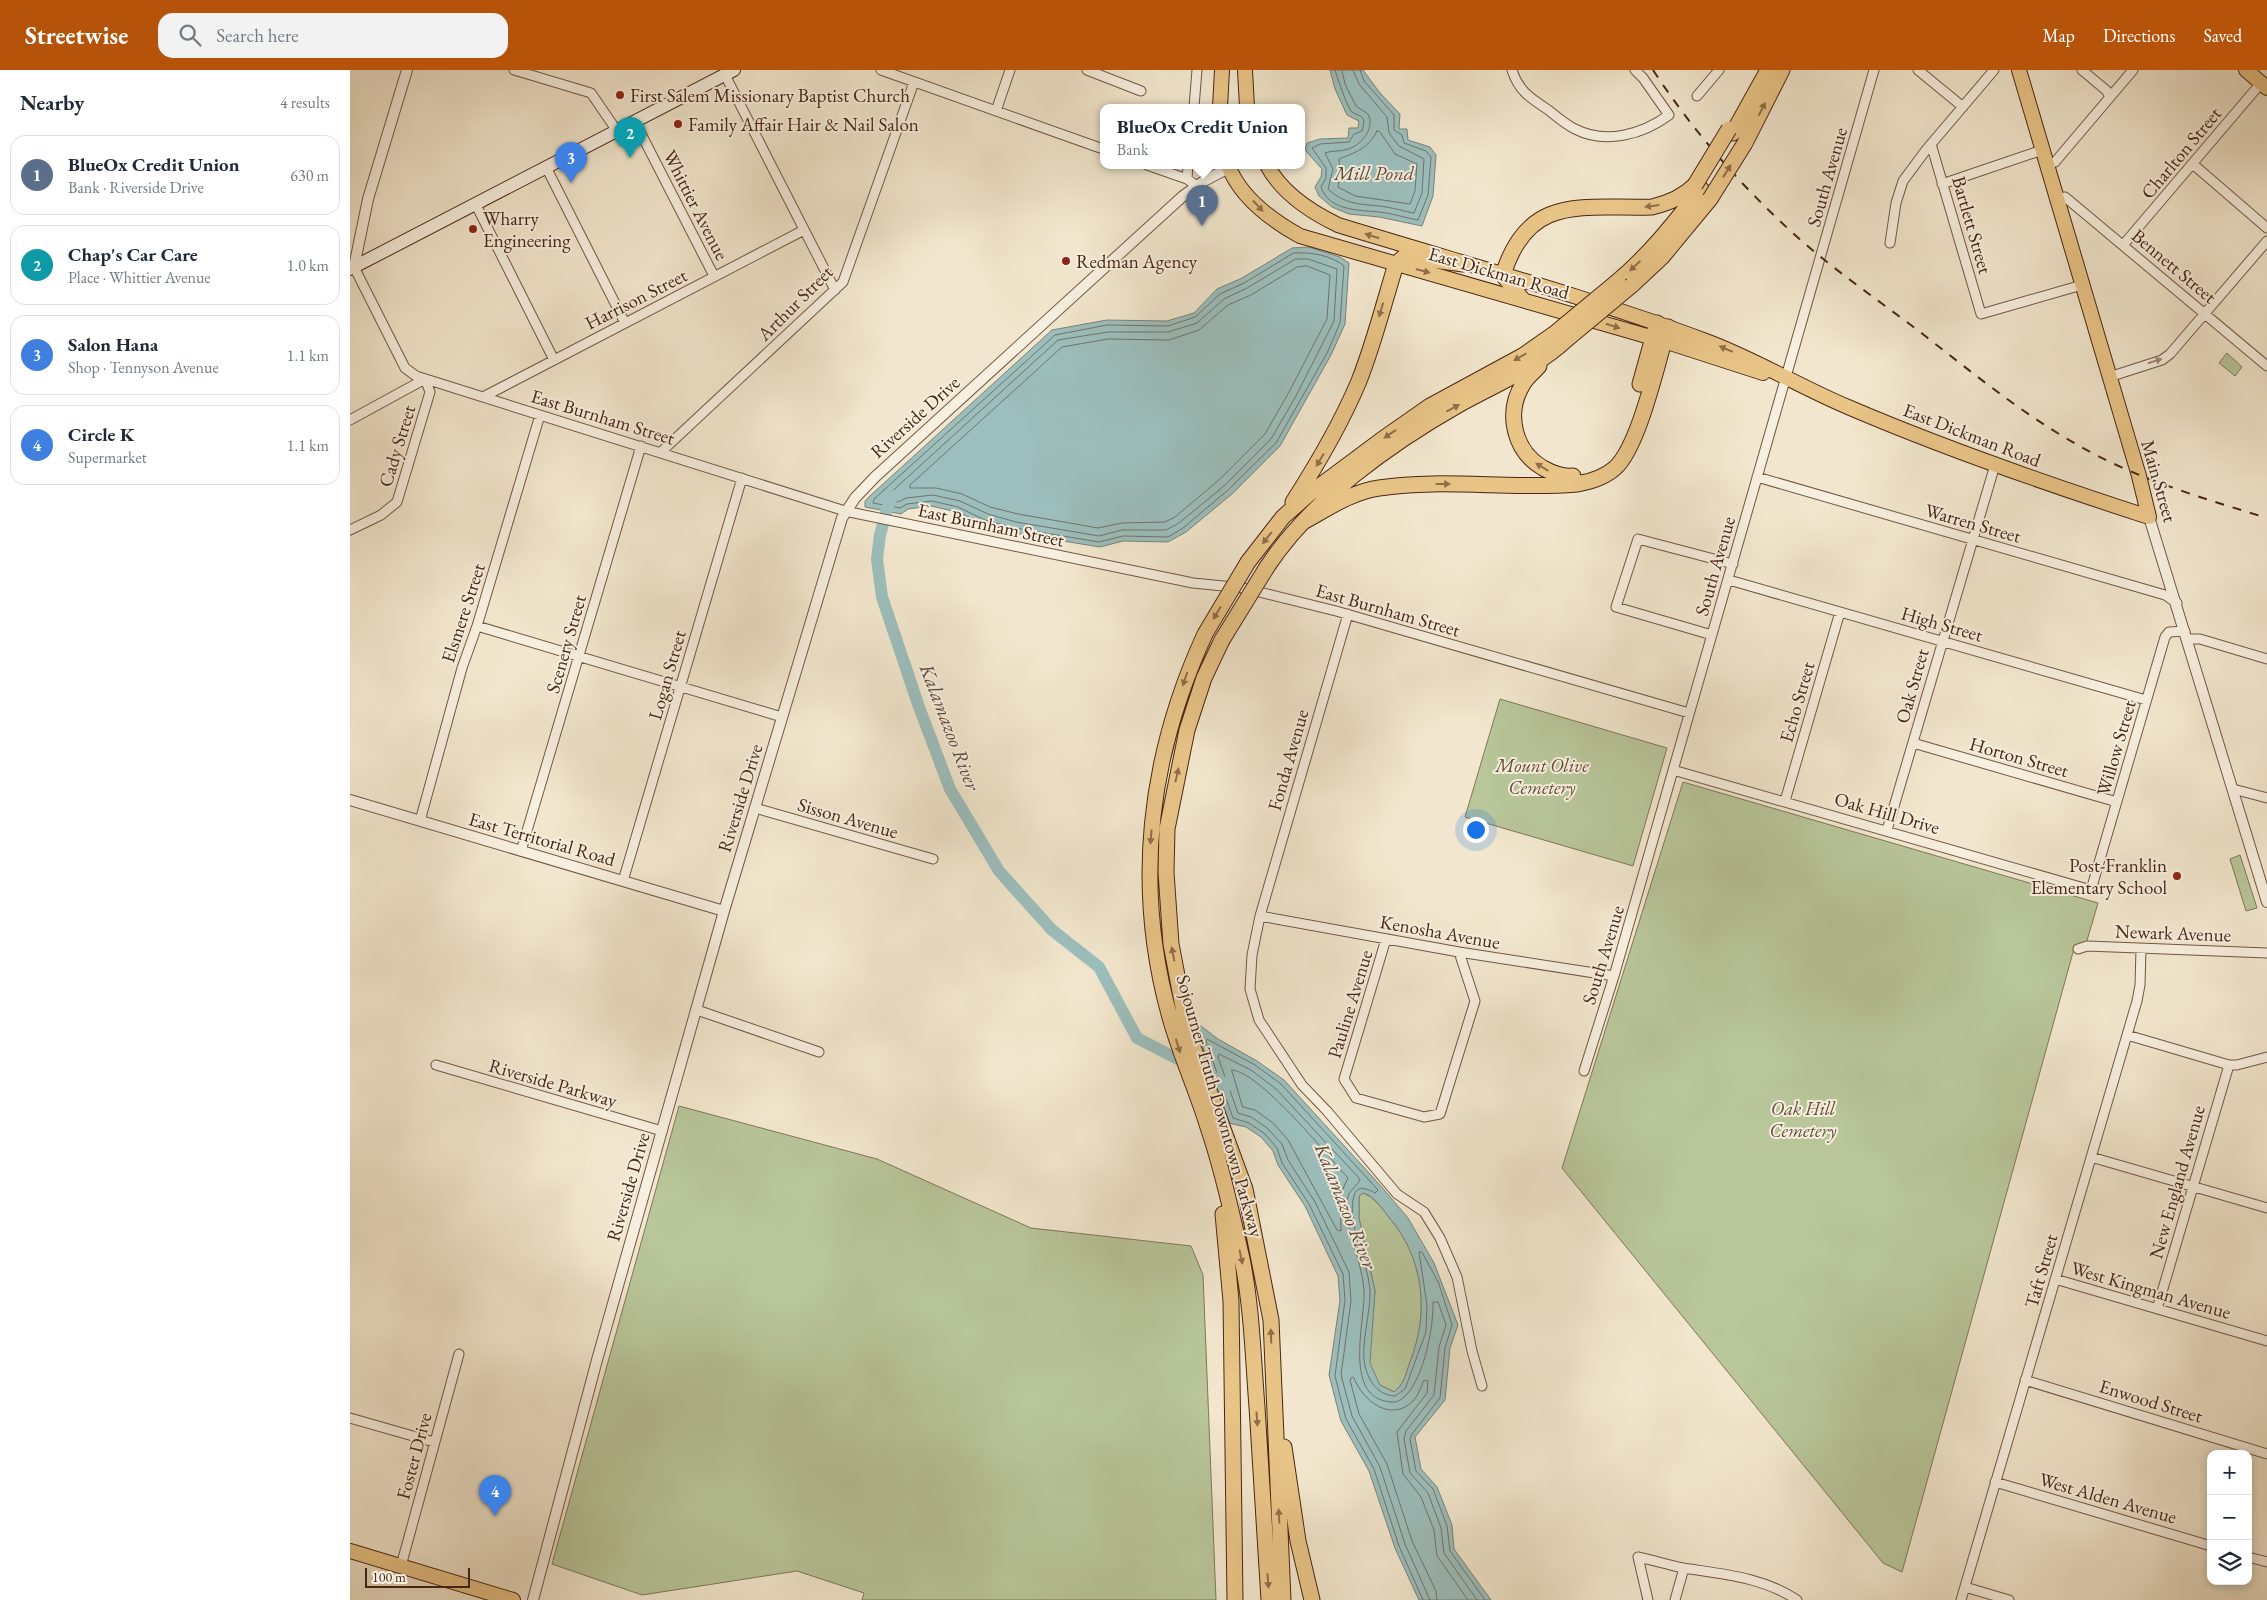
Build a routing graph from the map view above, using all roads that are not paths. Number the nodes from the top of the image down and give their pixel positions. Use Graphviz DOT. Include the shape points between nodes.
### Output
graph roads {
  1 [pos="406,70"];
  2 [pos="514,70"];
  3 [pos="881,70"];
  4 [pos="1010,70"];
  5 [pos="1087,70"];
  6 [pos="1197,70"];
  7 [pos="1222,70"];
  8 [pos="1245,70"];
  9 [pos="1512,70"];
  10 [pos="1635,70"];
  11 [pos="1719,70"];
  12 [pos="1874,70"];
  13 [pos="1918,70"];
  14 [pos="1994,70"];
  15 [pos="2019,70"];
  16 [pos="2082,70"];
  17 [pos="2133,70"];
  18 [pos="2246,70"];
  19 [pos="1774,71"];
  20 [pos="730,72"];
  21 [pos="914,82"];
  22 [pos="2264,85"];
  23 [pos="1141,91"];
  24 [pos="1696,96"];
  25 [pos="2109,96"];
  26 [pos="1194,104"];
  27 [pos="1220,104"];
  28 [pos="1247,104"];
  29 [pos="1963,107"];
  30 [pos="996,111"];
  31 [pos="635,122"];
  32 [pos="617,130"];
  33 [pos="1737,131"];
  34 [pos="1931,144"];
  35 [pos="1100,148"];
  36 [pos="2042,150"];
  37 [pos="2046,165"];
  38 [pos="2194,165"];
  39 [pos="546,167"];
  40 [pos="1158,169"];
  41 [pos="1188,169"];
  42 [pos="1226,169"];
  43 [pos="1232,169"];
  44 [pos="1269,169"];
  45 [pos="1187,179"];
  46 [pos="1942,184"];
  47 [pos="1197,186"];
  48 [pos="1702,191"];
  49 [pos="2057,198"];
  50 [pos="475,203"];
  51 [pos="2267,228"];
  52 [pos="804,230"];
  53 [pos="2267,241"];
  54 [pos="1890,243"];
  55 [pos="2124,244"];
  56 [pos="1396,264"];
  57 [pos="1463,264"];
  58 [pos="352,268"];
  59 [pos="1503,275"];
  60 [pos="714,276"];
  61 [pos="2082,285"];
  62 [pos="834,290"];
  63 [pos="1522,299"];
  64 [pos="2206,314"];
  65 [pos="624,323"];
  66 [pos="1661,332"];
  67 [pos="1560,337"];
  68 [pos="1549,356"];
  69 [pos="554,360"];
  70 [pos="2267,366"];
  71 [pos="2109,377"];
  72 [pos="1785,378"];
  73 [pos="425,379"];
  74 [pos="483,397"];
  75 [pos="540,415"];
  76 [pos="350,420"];
  77 [pos="641,446"];
  78 [pos="661,452"];
  79 [pos="1995,465"];
  80 [pos="1757,477"];
  81 [pos="742,478"];
  82 [pos="845,511"];
  83 [pos="1283,517"];
  84 [pos="2149,517"];
  85 [pos="1303,522"];
  86 [pos="350,530"];
  87 [pos="1972,540"];
  88 [pos="1733,564"];
  89 [pos="1729,580"];
  90 [pos="2177,603"];
  91 [pos="1840,612"];
  92 [pos="1348,614"];
  93 [pos="477,626"];
  94 [pos="1712,635"];
  95 [pos="2186,635"];
  96 [pos="1942,641"];
  97 [pos="579,656"];
  98 [pos="2267,659"];
  99 [pos="681,687"];
  100 [pos="2146,700"];
  101 [pos="1689,713"];
  102 [pos="782,717"];
  103 [pos="1913,743"];
  104 [pos="1673,770"];
  105 [pos="2233,789"];
  106 [pos="2267,798"];
  107 [pos="350,800"];
  108 [pos="1785,801"];
  109 [pos="2117,802"];
  110 [pos="755,808"];
  111 [pos="420,821"];
  112 [pos="1887,830"];
  113 [pos="521,851"];
  114 [pos="933,859"];
  115 [pos="623,881"];
  116 [pos="2091,890"];
  117 [pos="2265,891"];
  118 [pos="2267,902"];
  119 [pos="724,911"];
  120 [pos="1260,916"];
  121 [pos="1386,939"];
  122 [pos="2078,948"];
  123 [pos="2141,949"];
  124 [pos="1458,952"];
  125 [pos="2267,953"];
  126 [pos="1614,976"];
  127 [pos="697,1010"];
  128 [pos="2127,1035"];
  129 [pos="819,1052"];
  130 [pos="2267,1057"];
  131 [pos="436,1065"];
  132 [pos="2229,1065"];
  133 [pos="1584,1071"];
  134 [pos="662,1132"];
  135 [pos="2091,1157"];
  136 [pos="1218,1158"];
  137 [pos="2193,1186"];
  138 [pos="2267,1208"];
  139 [pos="2055,1279"];
  140 [pos="2157,1308"];
  141 [pos="2267,1341"];
  142 [pos="459,1354"];
  143 [pos="1272,1357"];
  144 [pos="2025,1380"];
  145 [pos="1482,1386"];
  146 [pos="350,1418"];
  147 [pos="434,1442"];
  148 [pos="2267,1454"];
  149 [pos="1995,1482"];
  150 [pos="2207,1545"];
  151 [pos="350,1551"];
  152 [pos="2252,1557"];
  153 [pos="2267,1562"];
  154 [pos="401,1566"];
  155 [pos="1684,1568"];
  156 [pos="1965,1587"];
  157 [pos="513,1600"];
  158 [pos="533,1600"];
  159 [pos="1235,1600"];
  160 [pos="1269,1600"];
  161 [pos="1282,1600"];
  162 [pos="1312,1600"];
  163 [pos="1648,1600"];
  164 [pos="1675,1600"];
  165 [pos="1797,1600"];
  166 [pos="1961,1600"];
  167 [pos="2009,1600"];
  1 -- 58 [label="street" via="359,232"];
  2 -- 32 [label="street" via="592,93"];
  3 -- 21 [label="street"];
  4 -- 30 [label="street"];
  5 -- 23 [label="street"];
  6 -- 26 [label="street"];
  7 -- 27 [label="main road"];
  8 -- 28 [label="main road"];
  9 -- 10 [label="street" via="1522,92 1574,129 1599,136 1639,133 1669,115"];
  11 -- 24 [label="street"];
  12 -- 72 [label="street, South Avenue"];
  13 -- 29 [label="street"];
  14 -- 29 [label="street"];
  15 -- 36 [label="main road, Main Street"];
  16 -- 25 [label="street"];
  17 -- 25 [label="street"];
  18 -- 22 [label="main road"];
  33 -- 19 [label="highway, Sojourner Truth Downtown Parkway, one-way"];
  19 -- 33 [label="highway, Sojourner Truth Downtown Parkway"];
  20 -- 31 [label="main road"];
  20 -- 52 [label="street"];
  21 -- 30 [label="street"];
  21 -- 62 [label="street, Arthur Street" via="847,273"];
  22 -- 38 [label="street, Charlton Street"];
  25 -- 37 [label="street" via="2055,162"];
  29 -- 34 [label="street"];
  30 -- 35 [label="street"];
  31 -- 32 [label="main road"];
  31 -- 60 [label="street, Whittier Avenue"];
  32 -- 39 [label="main road"];
  33 -- 48 [label="highway, Sojourner Truth Downtown Parkway, bridge"];
  33 -- 48 [label="highway, bridge"];
  34 -- 46 [label="street, Bartlett Street"];
  34 -- 54 [label="street" via="1903,182"];
  36 -- 37 [label="main road, Main Street"];
  36 -- 46 [label="street"];
  37 -- 49 [label="main road, Main Street"];
  38 -- 51 [label="street"];
  38 -- 55 [label="street, Charlton Street"];
  39 -- 50 [label="main road"];
  39 -- 65 [label="street"];
  40 -- 45 [label="street"];
  41 -- 45 [label="street"];
  42 -- 47 [label="street, Riverside Drive"];
  43 -- 56 [label="main road, East Dickman Road, one-way" via="1237,181 1263,212 1282,226 1316,242"];
  57 -- 44 [label="main road, East Dickman Road, one-way" via="1326,220 1291,195"];
  45 -- 47 [label="street"];
  46 -- 61 [label="street, Bartlett Street" via="1981,314"];
  47 -- 82 [label="street, Riverside Drive" via="875,477"];
  48 -- 59 [label="highway, one-way" via="1652,206 1570,208 1554,212 1526,229"];
  48 -- 67 [label="highway, Sojourner Truth Downtown Parkway, bridge" via="1662,257"];
  49 -- 55 [label="street, Bennett Street" via="2065,197"];
  49 -- 61 [label="main road, Main Street"];
  50 -- 58 [label="main road"];
  50 -- 69 [label="street"];
  52 -- 60 [label="street, Harrison Street"];
  52 -- 62 [label="street"];
  53 -- 64 [label="street"];
  55 -- 64 [label="street, Bennett Street"];
  56 -- 57 [label="highway" via="1411,257"];
  56 -- 63 [label="main road, East Dickman Road, one-way"];
  56 -- 83 [label="highway, one-way" via="1349,404 1330,443"];
  57 -- 59 [label="main road, East Dickman Road"];
  58 -- 73 [label="street, East Burnham Street" via="405,368"];
  59 -- 63 [label="highway"];
  59 -- 66 [label="main road, East Dickman Road"];
  60 -- 65 [label="street, Harrison Street"];
  61 -- 71 [label="main road, Main Street"];
  62 -- 78 [label="street, Arthur Street"];
  63 -- 66 [label="main road, East Dickman Road, one-way"];
  64 -- 70 [label="street, Bennett Street"];
  71 -- 64 [label="street, one-way" via="2162,360"];
  65 -- 69 [label="street, Harrison Street"];
  66 -- 68 [label="highway, one-way" via="1617,455 1606,466 1570,477 1552,473 1536,464 1516,435 1513,420 1524,381"];
  66 -- 72 [label="main road, East Dickman Road" via="1754,371"];
  85 -- 66 [label="highway, one-way" via="1352,495 1377,488 1421,484 1577,484 1603,476 1614,469 1630,447"];
  67 -- 68 [label="highway, Sojourner Truth Downtown Parkway"];
  67 -- 83 [label="highway, Sojourner Truth Downtown Parkway, one-way" via="1430,406 1309,494"];
  85 -- 68 [label="highway, Sojourner Truth Downtown Parkway, one-way" via="1370,463 1426,423"];
  69 -- 74 [label="street, Harrison Street"];
  71 -- 84 [label="main road, Main Street"];
  72 -- 79 [label="main road, East Dickman Road" via="1847,407"];
  72 -- 80 [label="street, South Avenue"];
  73 -- 74 [label="street, East Burnham Street"];
  73 -- 76 [label="street"];
  73 -- 86 [label="street, Cady Street" via="430,392 397,502 381,515"];
  74 -- 75 [label="street, East Burnham Street"];
  75 -- 77 [label="street, East Burnham Street"];
  75 -- 93 [label="street, Elsmere Street"];
  77 -- 78 [label="street, East Burnham Street"];
  77 -- 97 [label="street, Scenery Street"];
  78 -- 81 [label="street, East Burnham Street"];
  79 -- 84 [label="main road, East Dickman Road"];
  79 -- 87 [label="street, Oak Street"];
  80 -- 87 [label="street, Warren Street"];
  80 -- 88 [label="street, South Avenue"];
  81 -- 82 [label="street, East Burnham Street"];
  81 -- 99 [label="street, Logan Street"];
  82 -- 92 [label="street, East Burnham Street" via="1193,583 1243,588"];
  82 -- 102 [label="street, Riverside Drive"];
  83 -- 136 [label="highway, Sojourner Truth Downtown Parkway, one-way, bridge" via="1248,562 1205,634 1189,669 1172,720 1150,834 1148,876 1155,943 1166,998 1180,1052"];
  84 -- 90 [label="street, Main Street"];
  143 -- 85 [label="highway, Sojourner Truth Downtown Parkway, one-way, bridge" via="1271,1320 1245,1189 1193,1047 1182,1002 1171,944 1167,829 1188,730 1204,678 1222,640 1267,567"];
  87 -- 90 [label="street, Warren Street" via="2165,595"];
  87 -- 96 [label="street, Oak Street"];
  88 -- 89 [label="street, South Avenue"];
  88 -- 94 [label="street" via="1638,538 1616,607"];
  89 -- 91 [label="street, High Street"];
  89 -- 94 [label="street, South Avenue"];
  90 -- 95 [label="street, Main Street"];
  91 -- 96 [label="street, High Street"];
  91 -- 108 [label="street, Echo Street"];
  92 -- 101 [label="street, East Burnham Street"];
  92 -- 120 [label="street, Fonda Avenue"];
  93 -- 97 [label="street"];
  93 -- 111 [label="street, Elsmere Street" via="462,668"];
  94 -- 101 [label="street, South Avenue"];
  95 -- 98 [label="street"];
  95 -- 100 [label="street, Willow Street" via="2168,632"];
  95 -- 105 [label="street, Main Street"];
  96 -- 100 [label="street, High Street"];
  96 -- 103 [label="street, Oak Street"];
  97 -- 99 [label="street"];
  97 -- 113 [label="street, Scenery Street"];
  99 -- 102 [label="street"];
  99 -- 115 [label="street, Logan Street"];
  100 -- 109 [label="street, Willow Street"];
  101 -- 104 [label="street, South Avenue"];
  102 -- 110 [label="street, Riverside Drive"];
  103 -- 109 [label="street, Horton Street"];
  103 -- 112 [label="street, Oak Street"];
  104 -- 108 [label="street, Oak Hill Drive"];
  104 -- 126 [label="street, South Avenue"];
  105 -- 106 [label="street"];
  105 -- 117 [label="street, Main Street"];
  107 -- 111 [label="street, East Territorial Road"];
  108 -- 112 [label="street, Oak Hill Drive"];
  109 -- 116 [label="street, Willow Street"];
  110 -- 114 [label="street, Sisson Avenue"];
  110 -- 119 [label="street, Riverside Drive"];
  111 -- 113 [label="street, East Territorial Road"];
  112 -- 116 [label="street, Oak Hill Drive"];
  113 -- 115 [label="street, East Territorial Road"];
  115 -- 119 [label="street, East Territorial Road"];
  117 -- 118 [label="street, Main Street"];
  119 -- 127 [label="street, Riverside Drive"];
  120 -- 121 [label="street, Kenosha Avenue"];
  120 -- 145 [label="street, Fonda Avenue" via="1252,955 1250,989 1258,1020 1302,1085 1328,1111 1397,1194 1424,1212 1457,1277"];
  121 -- 124 [label="street, Kenosha Avenue"];
  121 -- 124 [label="street, Pauline Avenue" via="1344,1079 1356,1098 1424,1117 1440,1114 1475,1001"];
  122 -- 123 [label="street, Newark Avenue"];
  123 -- 125 [label="street, Newark Avenue"];
  123 -- 128 [label="street, Taft Street" via="2140,985"];
  124 -- 126 [label="street, Kenosha Avenue"];
  126 -- 133 [label="street, South Avenue"];
  127 -- 129 [label="street"];
  127 -- 134 [label="street, Riverside Drive"];
  128 -- 132 [label="street"];
  128 -- 135 [label="street, Taft Street"];
  130 -- 132 [label="street"];
  131 -- 134 [label="street, Riverside Parkway"];
  132 -- 137 [label="street, New England Avenue"];
  134 -- 158 [label="street, Riverside Drive"];
  135 -- 137 [label="street"];
  135 -- 139 [label="street, Taft Street"];
  136 -- 159 [label="highway" via="1232,1301"];
  136 -- 160 [label="highway, Sojourner Truth Downtown Parkway, one-way" via="1250,1310"];
  137 -- 138 [label="street"];
  137 -- 140 [label="street, New England Avenue"];
  139 -- 140 [label="street, West Kingman Avenue"];
  139 -- 144 [label="street, Taft Street"];
  140 -- 141 [label="street, West Kingman Avenue"];
  142 -- 147 [label="street, Foster Drive"];
  161 -- 143 [label="highway, Sojourner Truth Downtown Parkway, one-way"];
  143 -- 162 [label="highway" via="1298,1541"];
  144 -- 148 [label="street, Enwood Street"];
  144 -- 149 [label="street, Taft Street"];
  146 -- 147 [label="street"];
  147 -- 154 [label="street, Foster Drive"];
  149 -- 150 [label="street, West Alden Avenue"];
  149 -- 156 [label="street, Taft Street"];
  151 -- 154 [label="main road"];
  152 -- 153 [label="street"];
  154 -- 157 [label="main road"];
  155 -- 163 [label="street" via="1638,1557"];
  155 -- 164 [label="street"];
  155 -- 165 [label="street" via="1744,1578"];
  156 -- 166 [label="street, Taft Street"];
  156 -- 167 [label="street"];
}
